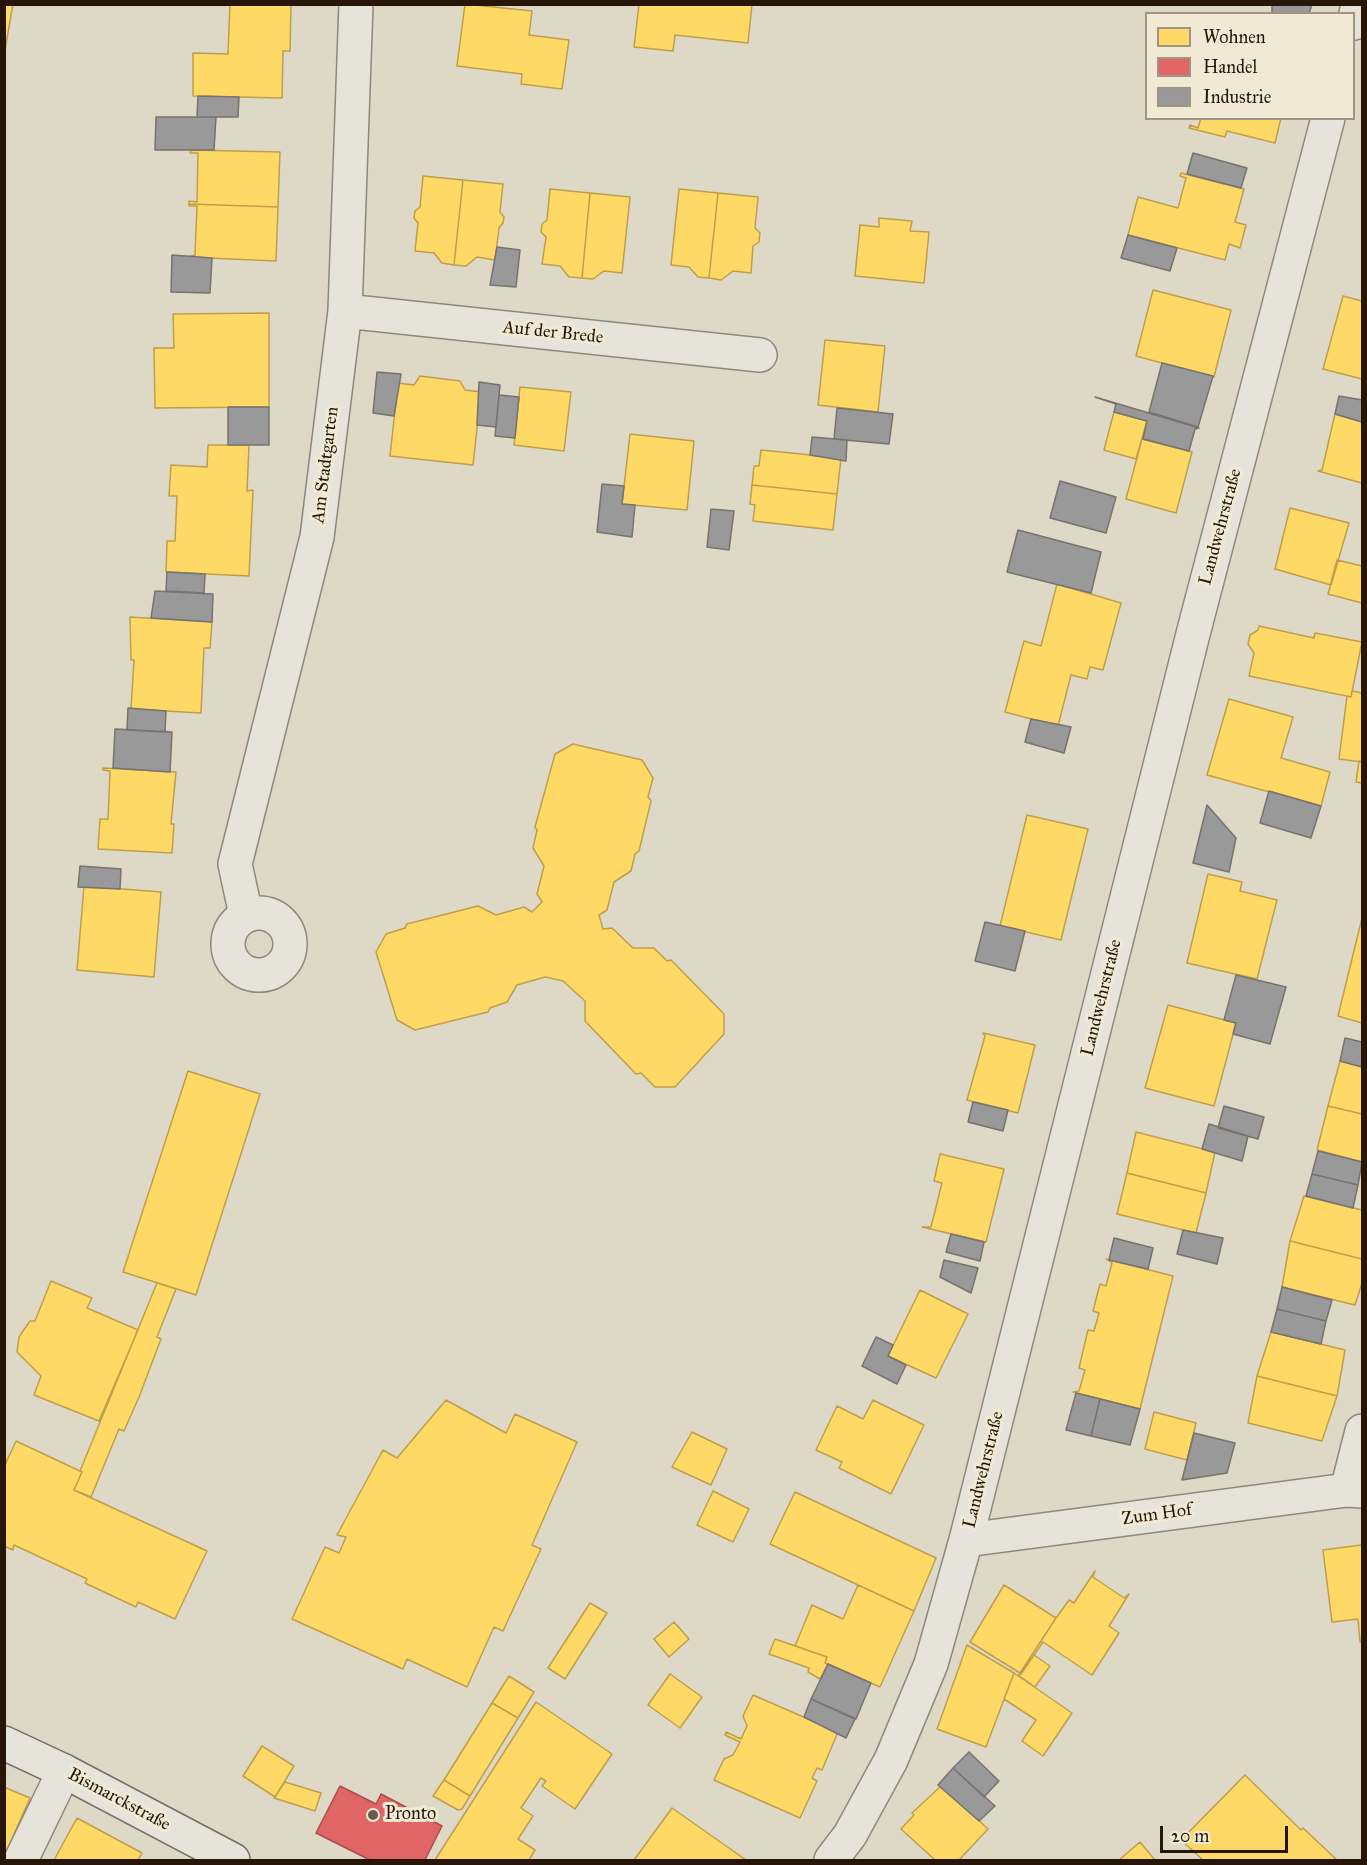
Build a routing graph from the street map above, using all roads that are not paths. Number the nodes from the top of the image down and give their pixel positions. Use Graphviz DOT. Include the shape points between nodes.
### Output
graph roads {
  1 [pos="356,4"];
  2 [pos="1327,120"];
  3 [pos="345,311"];
  4 [pos="760,355"];
  5 [pos="246,915"];
  6 [pos="1362,1431"];
  7 [pos="1355,1491"];
  8 [pos="966,1540"];
  9 [pos="4,1743"];
  10 [pos="64,1771"];
  11 [pos="21,1860"];
  12 [pos="232,1860"];
  13 [pos="831,1860"];
  1 -- 3 [label="street, Am Stadtgarten"];
  2 -- 8 [label="street, Landwehrstraße" via="1193,634"];
  3 -- 4 [label="street, Auf der Brede"];
  3 -- 5 [label="street, Am Stadtgarten" via="317,537 235,864"];
  6 -- 7 [label="street, Zum Hof"];
  7 -- 8 [label="street, Zum Hof"];
  8 -- 13 [label="street, Landwehrstraße" via="931,1664 895,1749 850,1834"];
  9 -- 10 [label="street, Bismarckstraße"];
  10 -- 11 [label="street"];
  10 -- 12 [label="street, Bismarckstraße"];
}
